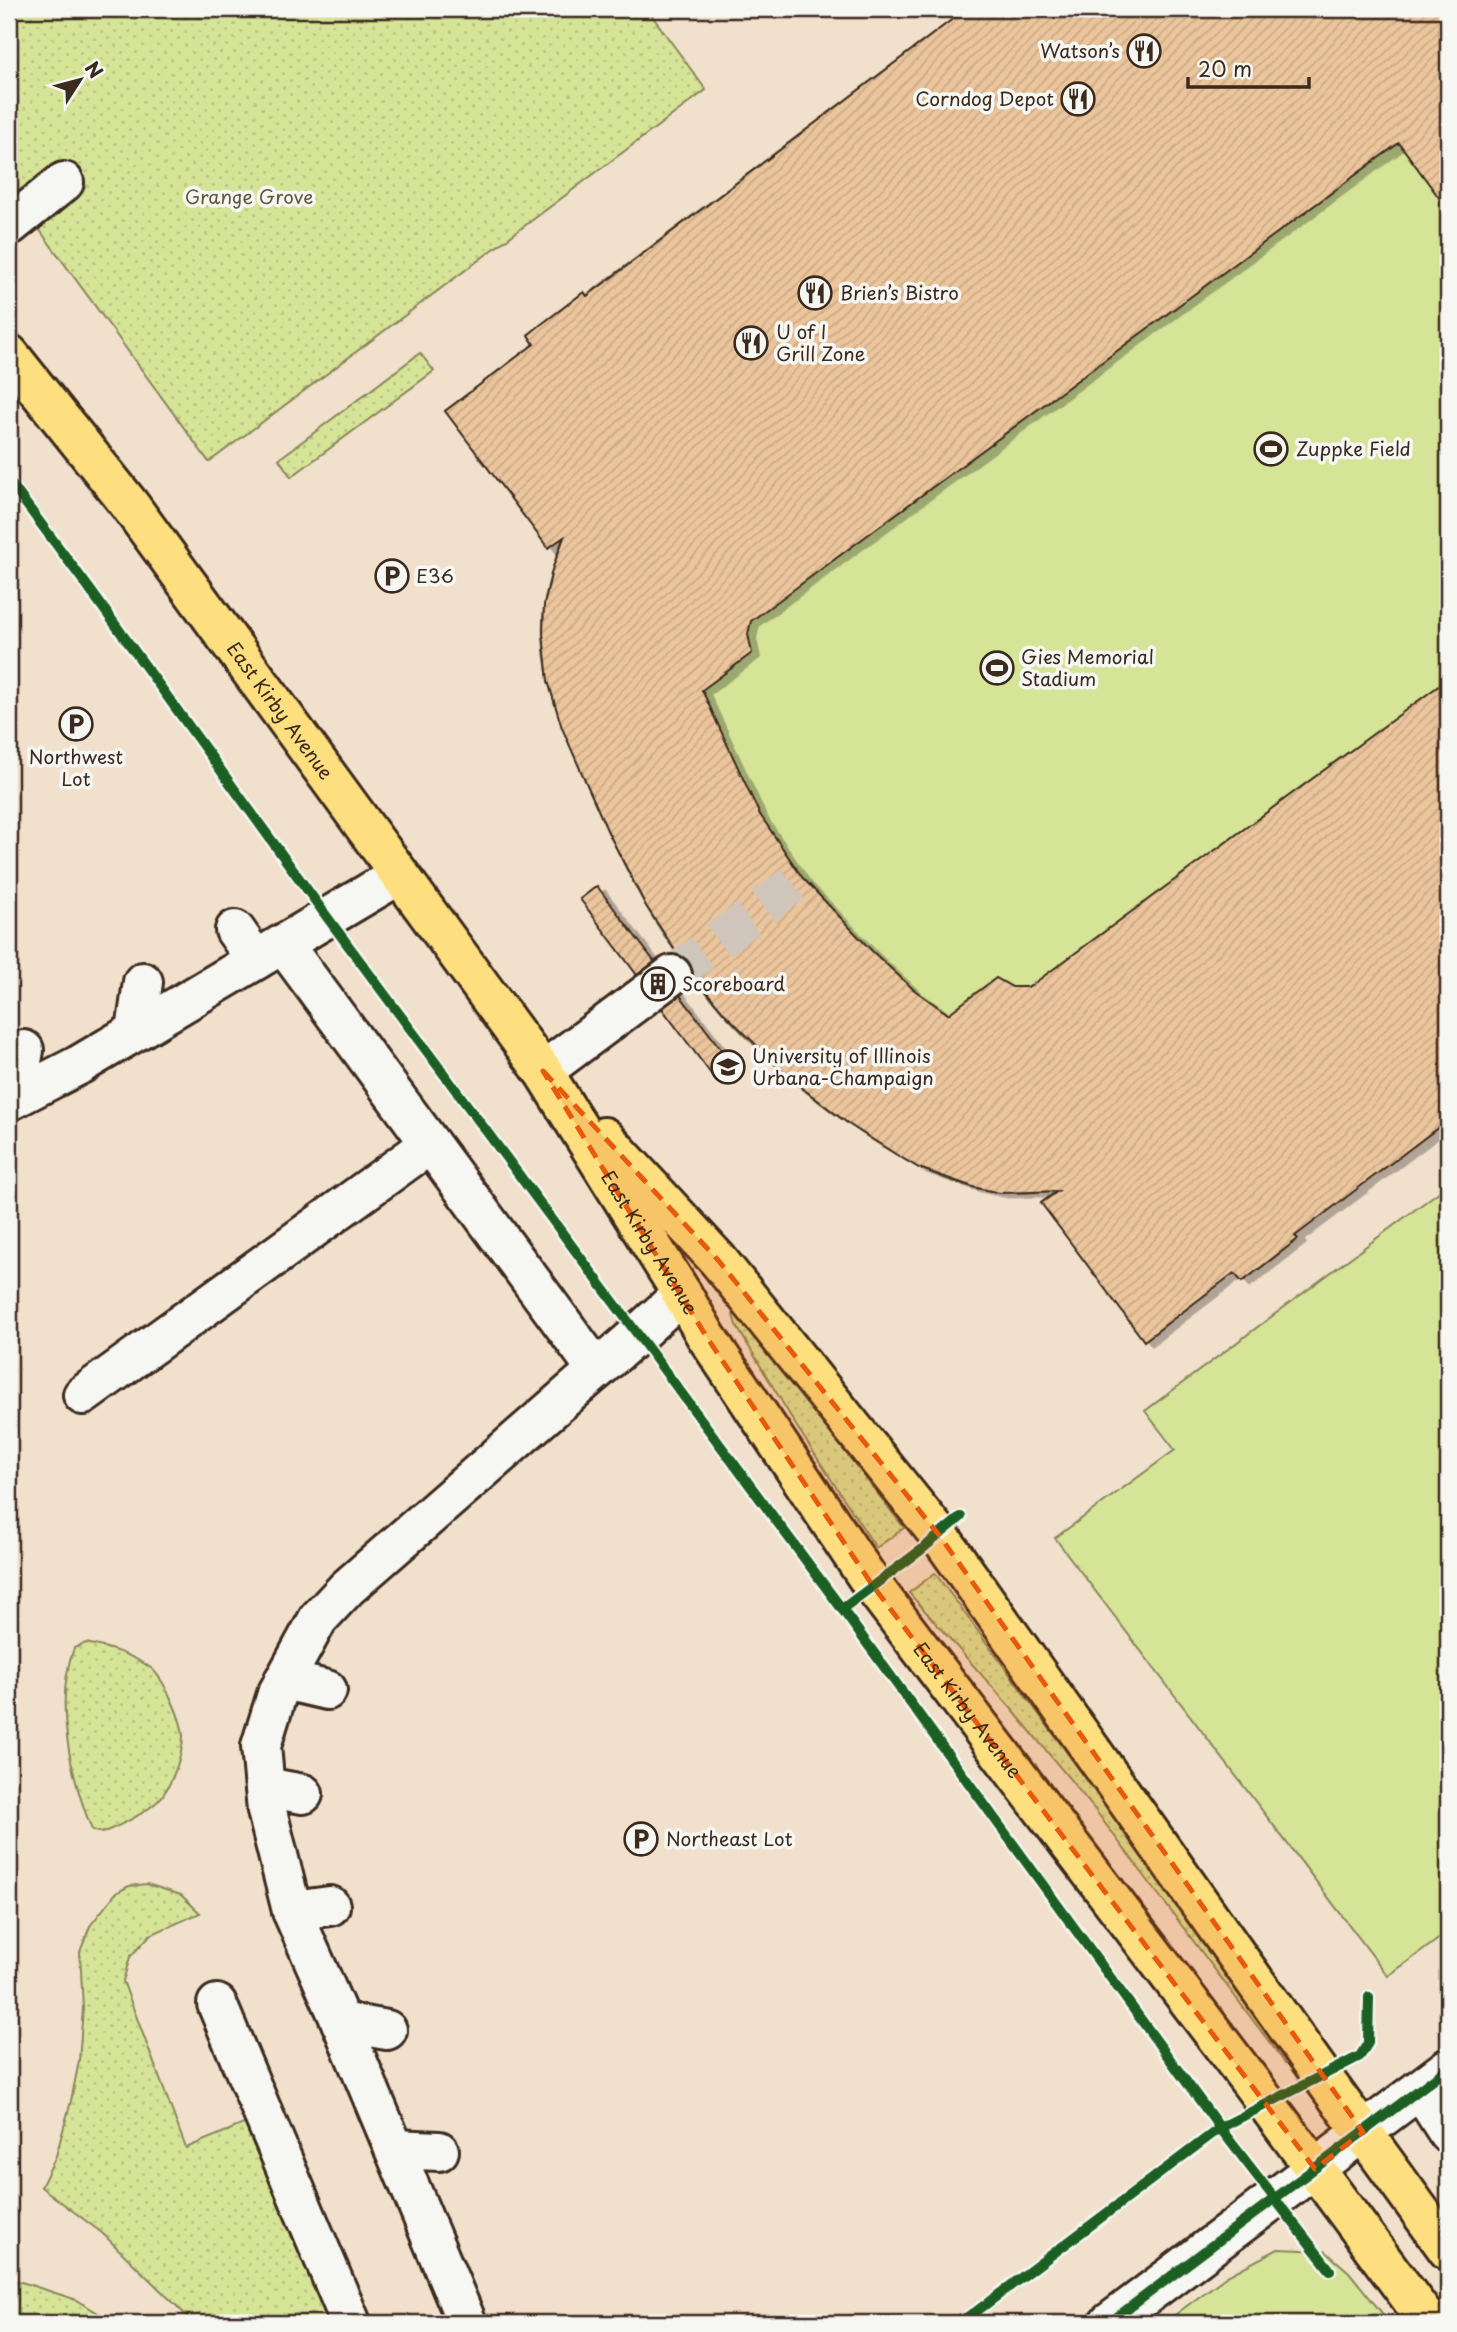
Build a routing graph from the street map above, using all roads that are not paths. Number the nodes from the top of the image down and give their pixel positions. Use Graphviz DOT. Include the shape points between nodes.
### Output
graph roads {
  1 [pos="64,182"];
  2 [pos="9,226"];
  3 [pos="9,354"];
  4 [pos="399,875"];
  5 [pos="258,945"];
  6 [pos="672,975"];
  7 [pos="143,982"];
  8 [pos="136,1031"];
  9 [pos="24,1050"];
  10 [pos="543,1071"];
  11 [pos="13,1099"];
  12 [pos="430,1144"];
  13 [pos="682,1294"];
  14 [pos="583,1392"];
  15 [pos="83,1395"];
  16 [pos="285,1680"];
  17 [pos="327,1690"];
  18 [pos="265,1787"];
  19 [pos="303,1794"];
  20 [pos="330,1906"];
  21 [pos="292,1911"];
  22 [pos="216,2004"];
  23 [pos="341,2022"];
  24 [pos="387,2030"];
  25 [pos="1434,2078"];
  26 [pos="1363,2132"];
  27 [pos="1448,2133"];
  28 [pos="394,2149"];
  29 [pos="439,2151"];
  30 [pos="1315,2169"];
  31 [pos="1448,2250"];
  32 [pos="351,2323"];
  33 [pos="467,2323"];
  34 [pos="1109,2323"];
  35 [pos="1429,2323"];
  1 -- 2 [label="street"];
  3 -- 4 [label="main road, East Kirby Avenue" via="129,505"];
  4 -- 5 [label="street"];
  4 -- 10 [label="main road, East Kirby Avenue"];
  5 -- 8 [label="street"];
  5 -- 12 [label="street"];
  6 -- 10 [label="street"];
  7 -- 8 [label="street"];
  8 -- 11 [label="street"];
  9 -- 11 [label="street"];
  10 -- 13 [label="main road, East Kirby Avenue"];
  10 -- 26 [label="main road, East Kirby Avenue" via="718,1260 939,1535"];
  12 -- 14 [label="street"];
  12 -- 15 [label="street"];
  13 -- 14 [label="street"];
  13 -- 30 [label="main road, East Kirby Avenue" via="873,1586"];
  14 -- 16 [label="street" via="375,1582 318,1619"];
  16 -- 17 [label="street"];
  16 -- 18 [label="street" via="261,1746"];
  18 -- 19 [label="street"];
  18 -- 21 [label="street"];
  20 -- 21 [label="street"];
  21 -- 23 [label="street"];
  22 -- 32 [label="street"];
  23 -- 24 [label="street"];
  23 -- 28 [label="street"];
  25 -- 26 [label="street"];
  25 -- 27 [label="street"];
  26 -- 30 [label="street"];
  26 -- 31 [label="main road, East Kirby Avenue"];
  28 -- 29 [label="street"];
  28 -- 33 [label="street" via="457,2267"];
  30 -- 34 [label="street"];
  30 -- 35 [label="main road, East Kirby Avenue"];
}
